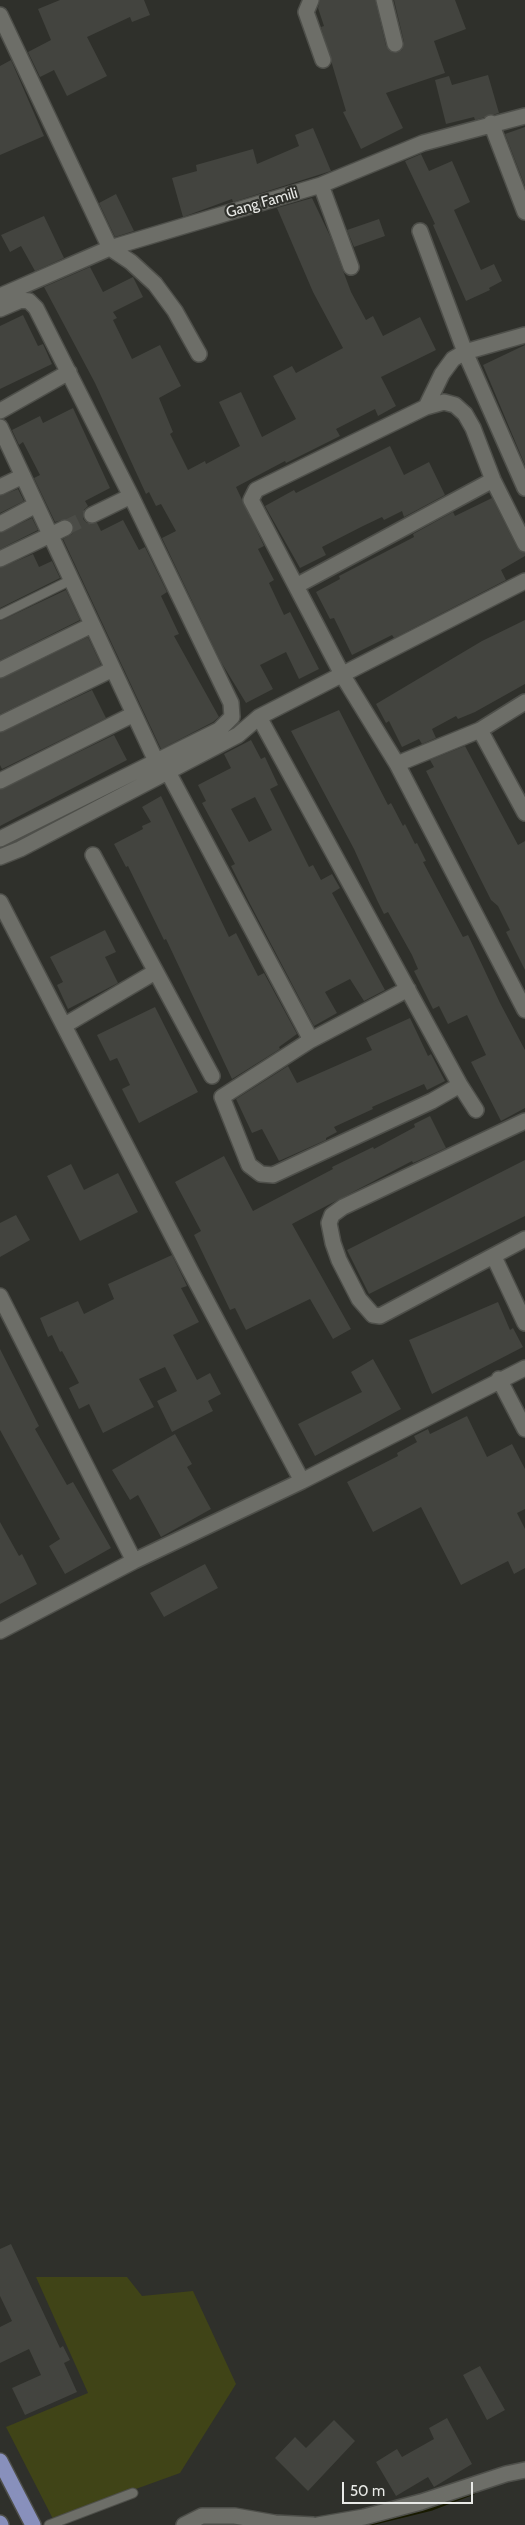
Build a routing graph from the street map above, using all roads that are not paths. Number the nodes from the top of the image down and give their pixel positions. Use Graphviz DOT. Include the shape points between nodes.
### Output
graph roads {
  1 [pos="311,0"];
  2 [pos="384,0"];
  3 [pos="0,15"];
  4 [pos="395,44"];
  5 [pos="323,60"];
  6 [pos="525,116"];
  7 [pos="491,123"];
  8 [pos="321,185"];
  9 [pos="525,212"];
  10 [pos="420,231"];
  11 [pos="110,248"];
  12 [pos="351,267"];
  13 [pos="0,296"];
  14 [pos="0,309"];
  15 [pos="525,335"];
  16 [pos="465,352"];
  17 [pos="199,354"];
  18 [pos="69,372"];
  19 [pos="426,407"];
  20 [pos="0,411"];
  21 [pos="0,427"];
  22 [pos="23,476"];
  23 [pos="493,480"];
  24 [pos="0,487"];
  25 [pos="525,488"];
  26 [pos="131,496"];
  27 [pos="36,505"];
  28 [pos="92,515"];
  29 [pos="0,524"];
  30 [pos="65,528"];
  31 [pos="50,535"];
  32 [pos="525,544"];
  33 [pos="1,558"];
  34 [pos="71,580"];
  35 [pos="525,582"];
  36 [pos="296,586"];
  37 [pos="0,615"];
  38 [pos="92,625"];
  39 [pos="113,669"];
  40 [pos="0,670"];
  41 [pos="343,676"];
  42 [pos="525,702"];
  43 [pos="134,714"];
  44 [pos="259,717"];
  45 [pos="0,724"];
  46 [pos="480,730"];
  47 [pos="156,761"];
  48 [pos="397,764"];
  49 [pos="168,772"];
  50 [pos="0,780"];
  51 [pos="525,813"];
  52 [pos="5,837"];
  53 [pos="20,849"];
  54 [pos="93,855"];
  55 [pos="0,858"];
  56 [pos="0,902"];
  57 [pos="155,972"];
  58 [pos="408,990"];
  59 [pos="525,1010"];
  60 [pos="65,1025"];
  61 [pos="311,1040"];
  62 [pos="212,1076"];
  63 [pos="460,1084"];
  64 [pos="476,1110"];
  65 [pos="525,1121"];
  66 [pos="525,1239"];
  67 [pos="494,1256"];
  68 [pos="0,1296"];
  69 [pos="525,1323"];
  70 [pos="525,1368"];
  71 [pos="500,1379"];
  72 [pos="525,1429"];
  73 [pos="302,1481"];
  74 [pos="134,1561"];
  75 [pos="0,1631"];
  76 [pos="0,2461"];
  77 [pos="525,2470"];
  78 [pos="133,2493"];
  79 [pos="33,2525"];
  80 [pos="49,2525"];
  81 [pos="184,2525"];
  82 [pos="313,2525"];
  83 [pos="318,2525"];
  1 -- 5 [label="street" via="306,12"];
  2 -- 4 [label="street"];
  3 -- 11 [label="street"];
  6 -- 7 [label="street, Gang Famili"];
  7 -- 8 [label="street, Gang Famili" via="423,143"];
  7 -- 9 [label="street"];
  8 -- 11 [label="street, Gang Famili"];
  8 -- 12 [label="street"];
  10 -- 16 [label="street"];
  11 -- 13 [label="street, Gang Famili"];
  11 -- 17 [label="street" via="155,284 175,311"];
  14 -- 18 [label="street" via="22,300 29,301 36,308"];
  15 -- 16 [label="street"];
  16 -- 19 [label="street" via="448,364"];
  16 -- 25 [label="street"];
  18 -- 20 [label="street"];
  18 -- 26 [label="street"];
  19 -- 23 [label="street" via="444,402 455,405 465,414"];
  19 -- 36 [label="street" via="252,494 251,500"];
  21 -- 22 [label="street"];
  22 -- 24 [label="street"];
  22 -- 27 [label="street"];
  23 -- 32 [label="street"];
  23 -- 36 [label="street"];
  26 -- 28 [label="street"];
  26 -- 47 [label="street" via="231,702 232,717 219,730"];
  27 -- 29 [label="street"];
  27 -- 31 [label="street"];
  30 -- 31 [label="street"];
  31 -- 33 [label="street"];
  31 -- 34 [label="street"];
  34 -- 37 [label="lane"];
  34 -- 38 [label="street"];
  35 -- 41 [label="street"];
  36 -- 41 [label="street"];
  38 -- 39 [label="street"];
  38 -- 40 [label="street"];
  39 -- 43 [label="street"];
  39 -- 45 [label="street"];
  41 -- 44 [label="street"];
  41 -- 48 [label="street"];
  42 -- 46 [label="street"];
  43 -- 47 [label="street"];
  43 -- 50 [label="street"];
  44 -- 49 [label="street" via="238,735"];
  44 -- 58 [label="street"];
  46 -- 48 [label="street"];
  46 -- 51 [label="street"];
  47 -- 52 [label="street"];
  48 -- 59 [label="street"];
  49 -- 53 [label="street"];
  49 -- 61 [label="street"];
  52 -- 53 [label="street"];
  53 -- 55 [label="street"];
  54 -- 57 [label="street"];
  56 -- 60 [label="street"];
  57 -- 60 [label="street"];
  57 -- 62 [label="street"];
  58 -- 61 [label="street"];
  58 -- 63 [label="street"];
  60 -- 73 [label="street"];
  61 -- 63 [label="street" via="222,1097 249,1165 261,1174 273,1175 319,1155 432,1101"];
  63 -- 64 [label="street"];
  65 -- 67 [label="street" via="343,1207 332,1215 329,1223 339,1260 359,1299 373,1315 380,1316"];
  66 -- 67 [label="street"];
  67 -- 69 [label="street"];
  68 -- 74 [label="street"];
  70 -- 71 [label="street"];
  71 -- 72 [label="street"];
  71 -- 73 [label="street"];
  73 -- 74 [label="street"];
  74 -- 75 [label="street"];
  76 -- 79 [label="main road"];
  77 -- 83 [label="street" via="374,2515"];
  78 -- 80 [label="lane"];
  81 -- 82 [label="street" via="202,2516 235,2516"];
}
